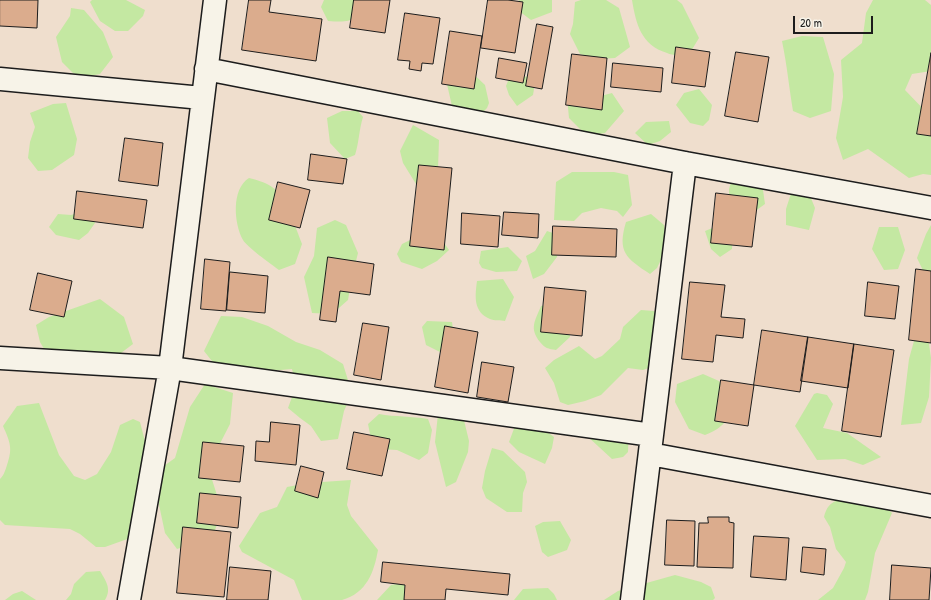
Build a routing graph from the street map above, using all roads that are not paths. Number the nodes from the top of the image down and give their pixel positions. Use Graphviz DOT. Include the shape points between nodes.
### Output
graph roads {
  1 [pos="215,0"];
  2 [pos="206,69"];
  3 [pos="0,79"];
  4 [pos="202,98"];
  5 [pos="685,163"];
  6 [pos="931,208"];
  7 [pos="0,358"];
  8 [pos="170,368"];
  9 [pos="651,444"];
  10 [pos="931,506"];
  11 [pos="129,600"];
  12 [pos="632,600"];
  1 -- 2 [label="street"];
  2 -- 4 [label="street"];
  2 -- 5 [label="street"];
  3 -- 4 [label="street"];
  4 -- 8 [label="street"];
  5 -- 6 [label="street"];
  5 -- 9 [label="street"];
  7 -- 8 [label="street"];
  8 -- 9 [label="street"];
  8 -- 11 [label="street"];
  9 -- 10 [label="street"];
  9 -- 12 [label="street"];
}
